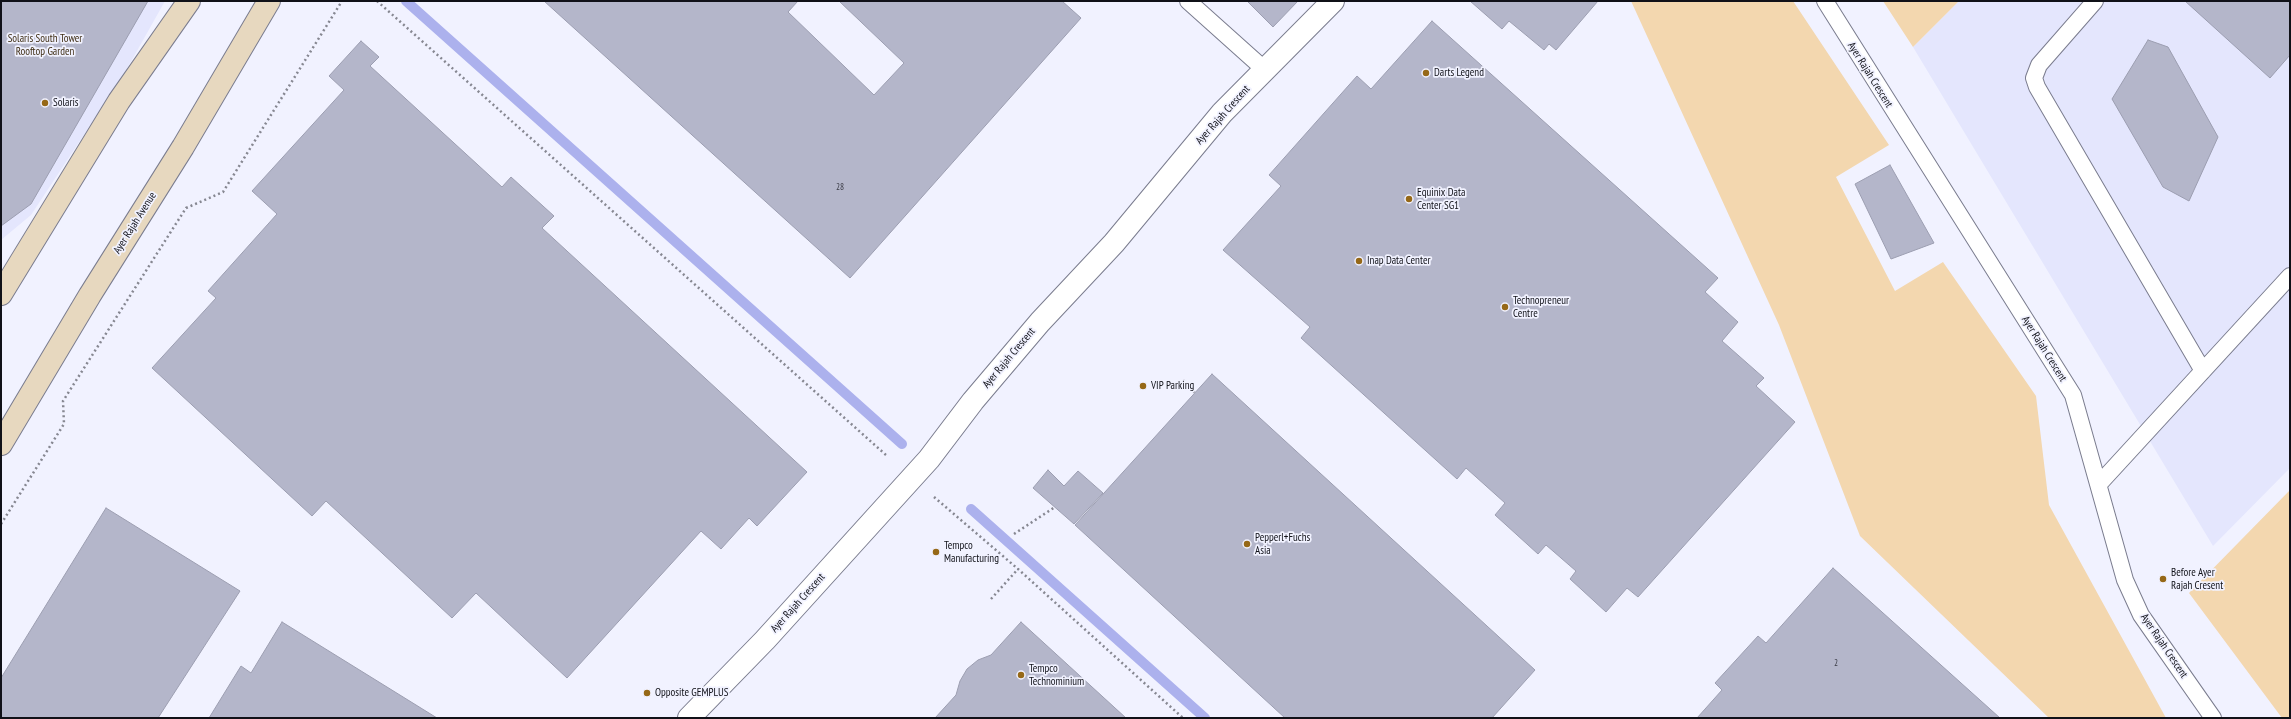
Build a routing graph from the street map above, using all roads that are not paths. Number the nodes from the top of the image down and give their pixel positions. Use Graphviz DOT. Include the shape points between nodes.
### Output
graph roads {
  1 [pos="189,1"];
  2 [pos="269,1"];
  3 [pos="1188,1"];
  4 [pos="1333,1"];
  5 [pos="1825,1"];
  6 [pos="2095,1"];
  7 [pos="1265,70"];
  8 [pos="2290,276"];
  9 [pos="1,294"];
  10 [pos="2203,371"];
  11 [pos="1,444"];
  12 [pos="2099,484"];
  13 [pos="689,718"];
  14 [pos="2213,718"];
  1 -- 9 [label="street" via="119,101"];
  2 -- 11 [label="street, Ayer Rajah Avenue"];
  3 -- 7 [label="lane"];
  4 -- 7 [label="street, Ayer Rajah Crescent"];
  5 -- 12 [label="lane, Ayer Rajah Crescent" via="2073,395"];
  6 -- 10 [label="lane" via="2039,65 2034,78"];
  7 -- 13 [label="street, Ayer Rajah Crescent" via="1222,113 1114,243 1040,322 912,478 765,640"];
  8 -- 10 [label="lane"];
  10 -- 12 [label="lane"];
  12 -- 14 [label="lane, Ayer Rajah Crescent" via="2125,580 2141,615"];
}
